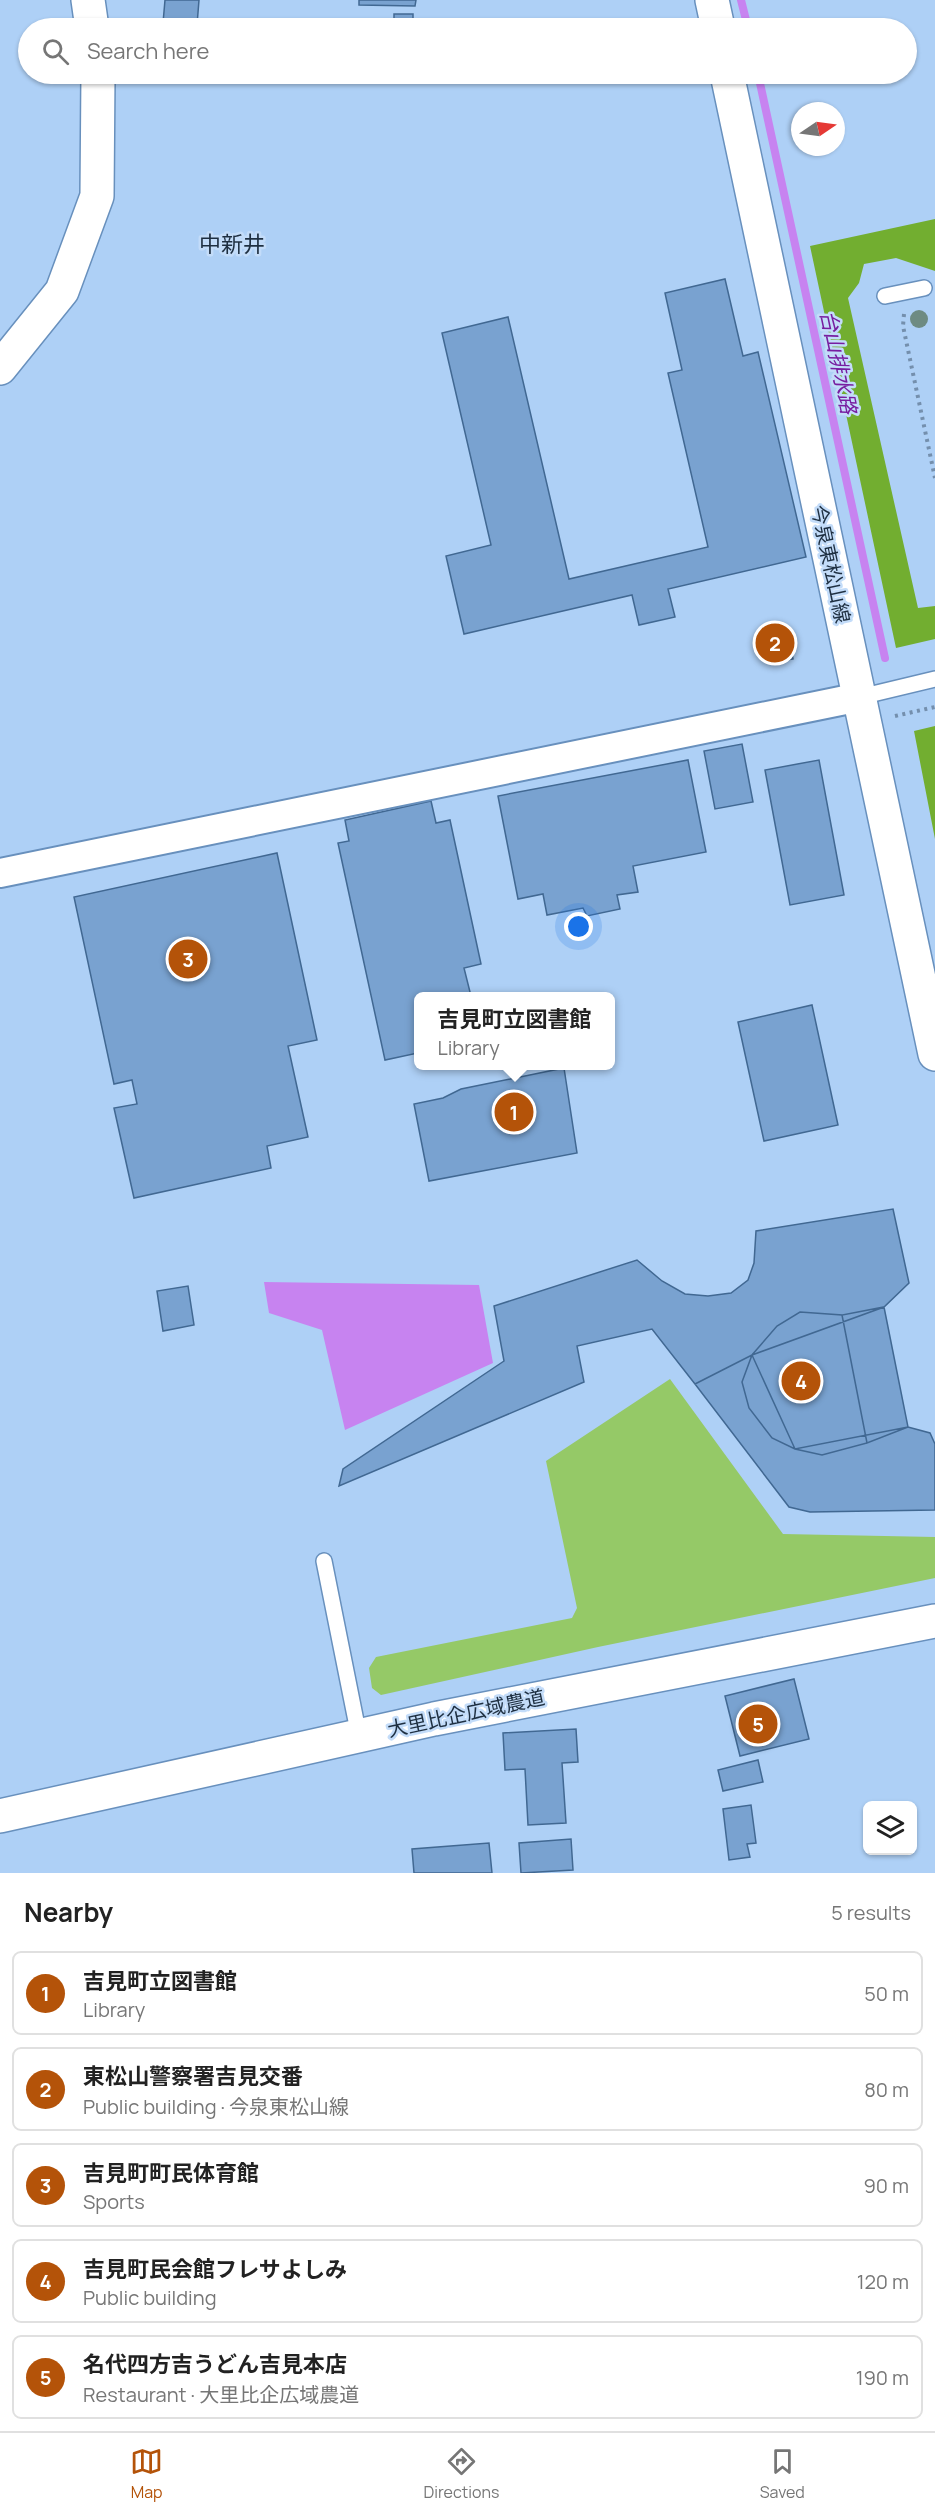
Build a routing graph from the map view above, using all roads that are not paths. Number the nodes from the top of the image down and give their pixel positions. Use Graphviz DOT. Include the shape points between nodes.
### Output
graph roads {
  1 [pos="88,0"];
  2 [pos="712,0"];
  3 [pos="91,18"];
  4 [pos="716,18"];
  5 [pos="98,84"];
  6 [pos="729,84"];
  7 [pos="924,288"];
  8 [pos="885,296"];
  9 [pos="0,368"];
  10 [pos="935,679"];
  11 [pos="860,697"];
  12 [pos="0,873"];
  13 [pos="935,1054"];
  14 [pos="324,1561"];
  15 [pos="935,1621"];
  16 [pos="358,1736"];
  17 [pos="0,1816"];
  1 -- 3 [label="street"];
  2 -- 4 [label="street"];
  5 -- 9 [label="street" via="97,196 62,291"];
  6 -- 11 [label="street, 今泉東松山線"];
  7 -- 8 [label="lane"];
  10 -- 11 [label="lane"];
  11 -- 12 [label="street"];
  11 -- 13 [label="street, 今泉東松山線"];
  14 -- 16 [label="lane"];
  15 -- 16 [label="street, 大里比企広域農道"];
  16 -- 17 [label="street, 大里比企広域農道"];
}
